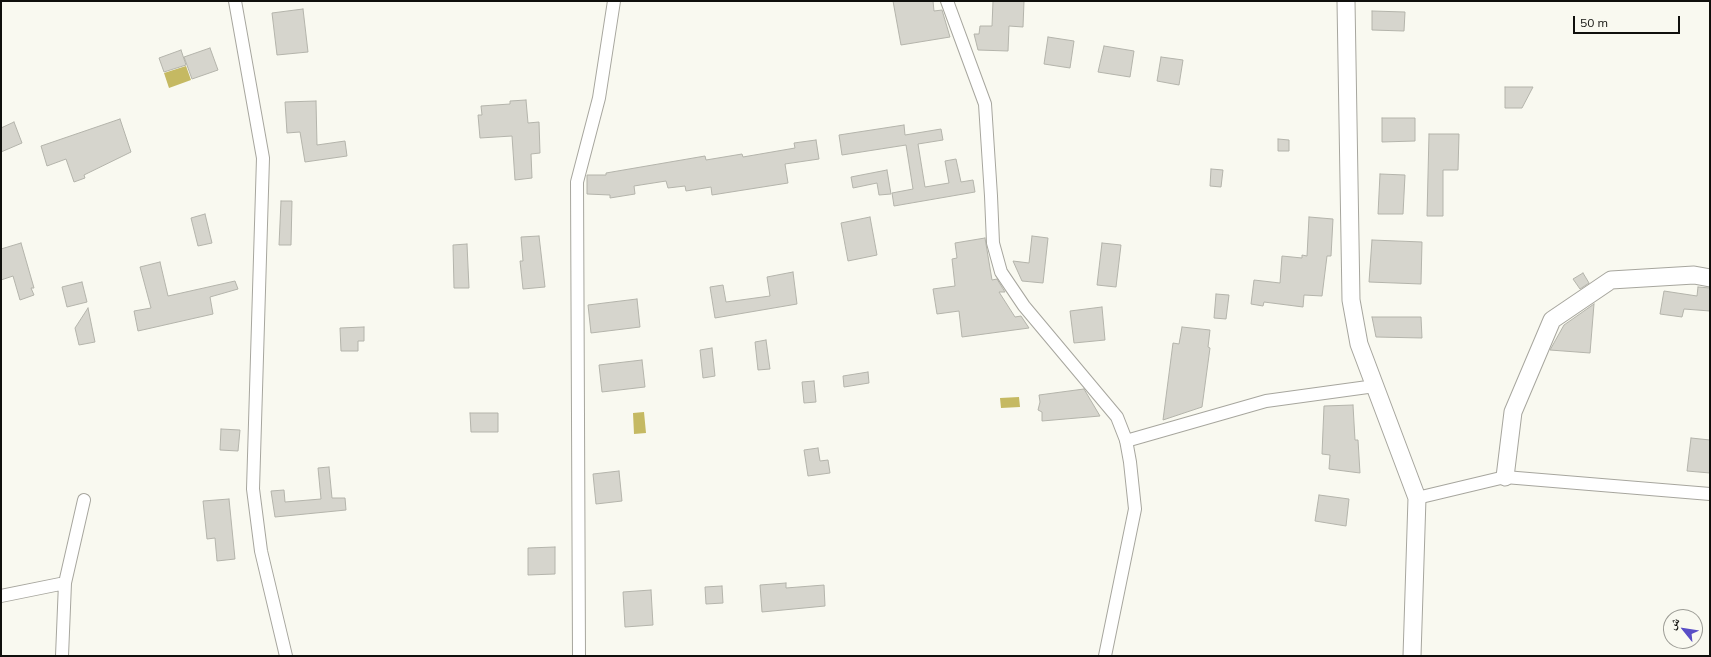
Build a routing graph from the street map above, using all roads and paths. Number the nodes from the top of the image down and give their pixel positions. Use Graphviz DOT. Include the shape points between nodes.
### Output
graph roads {
  1 [pos="235,1"];
  2 [pos="614,1"];
  3 [pos="947,1"];
  4 [pos="1346,1"];
  5 [pos="1710,278"];
  6 [pos="1375,386"];
  7 [pos="1126,441"];
  8 [pos="1505,477"];
  9 [pos="1710,494"];
  10 [pos="1417,498"];
  11 [pos="84,500"];
  12 [pos="64,583"];
  13 [pos="1,596"];
  14 [pos="62,656"];
  15 [pos="286,656"];
  16 [pos="579,656"];
  17 [pos="1105,656"];
  18 [pos="1412,656"];
  1 -- 15 [label="street" via="263,158 253,489 262,551"];
  2 -- 16 [label="street" via="599,98 577,182"];
  3 -- 7 [label="street" via="985,104 993,243 1001,272 1024,306 1116,417"];
  4 -- 6 [label="main road" via="1351,300 1358,344"];
  5 -- 8 [label="main road" via="1694,275 1611,280 1552,320 1513,412"];
  6 -- 7 [label="street" via="1266,401"];
  6 -- 10 [label="main road"];
  7 -- 17 [label="street" via="1135,509"];
  8 -- 9 [label="street"];
  8 -- 10 [label="street"];
  10 -- 18 [label="main road"];
  11 -- 12 [label="street"];
  12 -- 13 [label="street"];
  12 -- 14 [label="street"];
}
